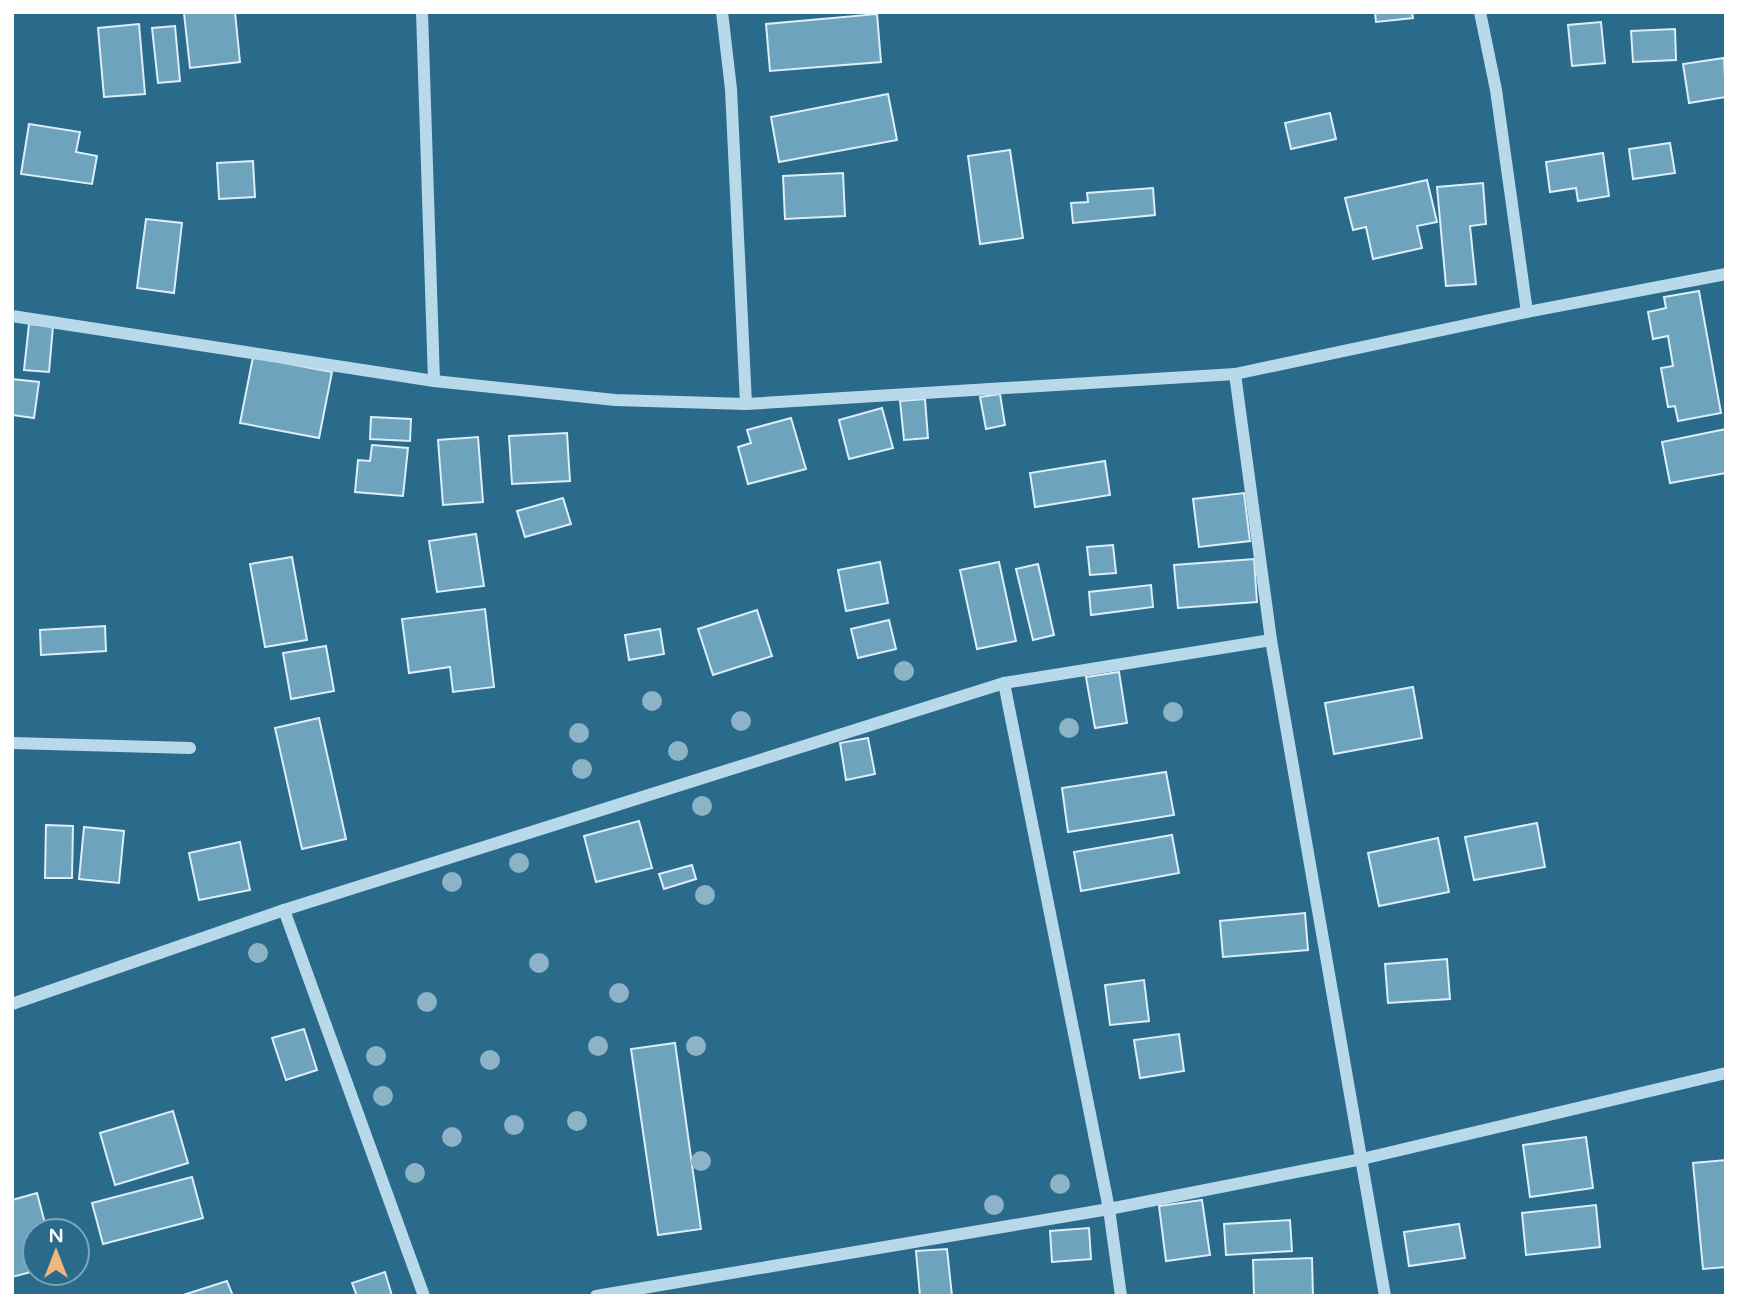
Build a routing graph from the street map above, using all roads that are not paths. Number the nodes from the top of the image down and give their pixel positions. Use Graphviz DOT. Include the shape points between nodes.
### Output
graph roads {
  1 [pos="422,12"];
  2 [pos="722,12"];
  3 [pos="1480,12"];
  4 [pos="1726,274"];
  5 [pos="1527,312"];
  6 [pos="12,316"];
  7 [pos="1235,374"];
  8 [pos="434,381"];
  9 [pos="746,404"];
  10 [pos="1271,640"];
  11 [pos="1004,683"];
  12 [pos="12,743"];
  13 [pos="190,748"];
  14 [pos="284,910"];
  15 [pos="12,1004"];
  16 [pos="1726,1073"];
  17 [pos="1362,1159"];
  18 [pos="1109,1209"];
  19 [pos="424,1296"];
  20 [pos="596,1296"];
  21 [pos="1121,1296"];
  22 [pos="1385,1296"];
  1 -- 8 [label="street"];
  2 -- 9 [label="street" via="731,89"];
  3 -- 5 [label="street" via="1496,90"];
  4 -- 5 [label="street"];
  5 -- 7 [label="street"];
  6 -- 8 [label="street"];
  7 -- 9 [label="street"];
  7 -- 10 [label="street"];
  8 -- 9 [label="street" via="615,400"];
  10 -- 11 [label="street"];
  10 -- 17 [label="street"];
  11 -- 14 [label="street"];
  11 -- 18 [label="street"];
  12 -- 13 [label="street"];
  14 -- 15 [label="street"];
  14 -- 19 [label="street"];
  16 -- 17 [label="street"];
  17 -- 18 [label="street"];
  17 -- 22 [label="street"];
  18 -- 20 [label="street"];
  18 -- 21 [label="street"];
}
